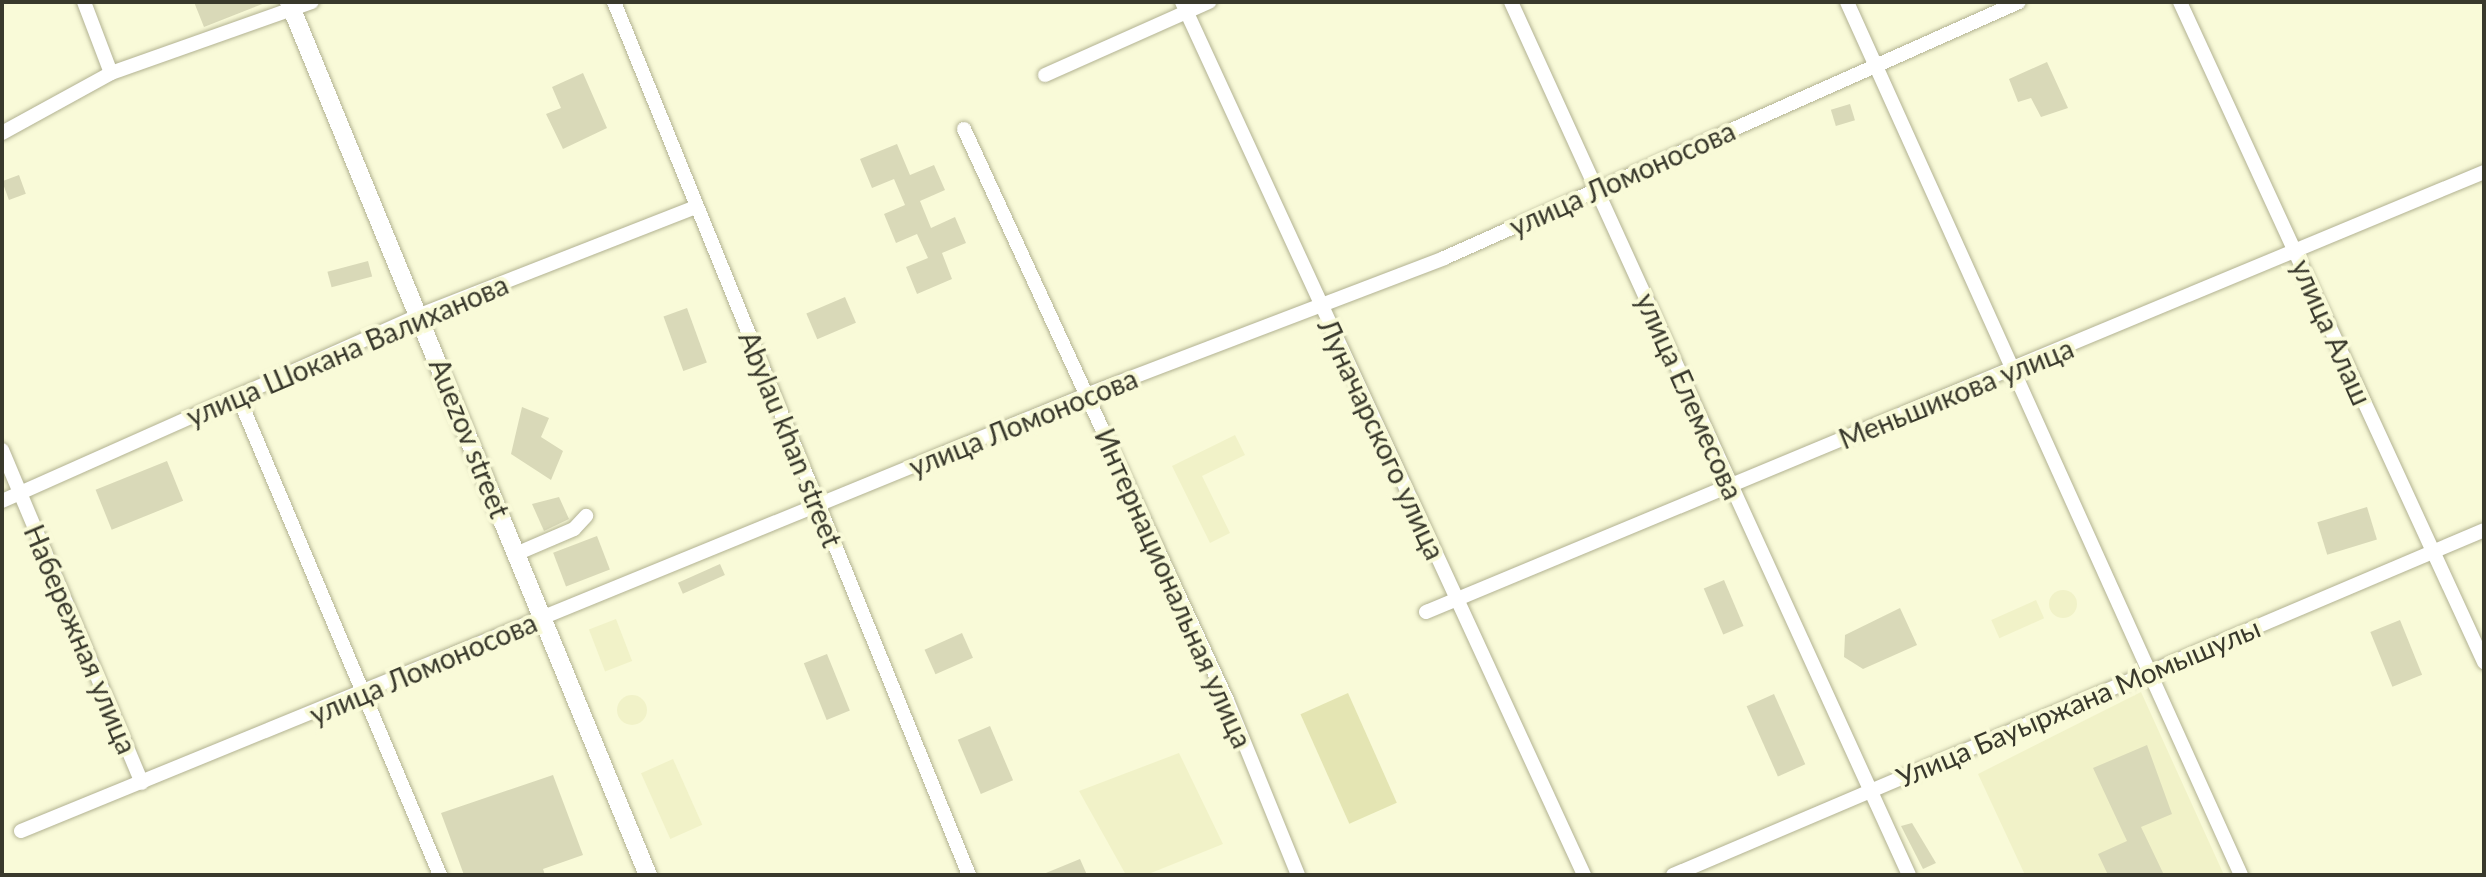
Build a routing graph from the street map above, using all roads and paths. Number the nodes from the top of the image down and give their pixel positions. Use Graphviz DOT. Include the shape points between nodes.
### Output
graph roads {
  1 [pos="84,2"];
  2 [pos="312,2"];
  3 [pos="614,2"];
  4 [pos="1209,2"];
  5 [pos="1511,2"];
  6 [pos="1847,2"];
  7 [pos="2019,2"];
  8 [pos="2180,2"];
  9 [pos="291,6"];
  10 [pos="1184,7"];
  11 [pos="1876,68"];
  12 [pos="111,73"];
  13 [pos="1045,75"];
  14 [pos="964,129"];
  15 [pos="2,133"];
  16 [pos="2484,172"];
  17 [pos="1598,185"];
  18 [pos="696,207"];
  19 [pos="2294,250"];
  20 [pos="1320,305"];
  21 [pos="420,315"];
  22 [pos="2014,370"];
  23 [pos="1086,395"];
  24 [pos="238,396"];
  25 [pos="2,450"];
  26 [pos="1729,487"];
  27 [pos="20,494"];
  28 [pos="2,501"];
  29 [pos="818,507"];
  30 [pos="586,516"];
  31 [pos="2484,530"];
  32 [pos="518,553"];
  33 [pos="2432,553"];
  34 [pos="1457,600"];
  35 [pos="1426,612"];
  36 [pos="544,617"];
  37 [pos="2484,662"];
  38 [pos="2152,671"];
  39 [pos="361,696"];
  40 [pos="142,783"];
  41 [pos="1867,791"];
  42 [pos="21,831"];
  43 [pos="440,875"];
  44 [pos="648,875"];
  45 [pos="969,875"];
  46 [pos="1298,875"];
  47 [pos="1584,875"];
  48 [pos="1673,875"];
  49 [pos="1909,875"];
  50 [pos="2241,875"];
  1 -- 12 [label="street"];
  2 -- 9 [label="street"];
  3 -- 18 [label="street, Abylau khan street"];
  4 -- 10 [label="street"];
  5 -- 17 [label="street, улица Елемесова"];
  6 -- 11 [label="street"];
  7 -- 11 [label="street, улица Ломоносова"];
  8 -- 19 [label="street, улица Алаш"];
  9 -- 12 [label="street"];
  9 -- 21 [label="main road, Auezov street"];
  10 -- 13 [label="street"];
  10 -- 20 [label="street, Луначарского улица"];
  11 -- 17 [label="street, улица Ломоносова"];
  11 -- 22 [label="street"];
  12 -- 15 [label="street"];
  14 -- 23 [label="street, Интернациональная улица"];
  16 -- 19 [label="street, Меньшикова улица"];
  17 -- 20 [label="street, улица Ломоносова" via="1444,258"];
  17 -- 26 [label="street, улица Елемесова"];
  18 -- 21 [label="street, улица Шокана Валиханова"];
  18 -- 29 [label="street, Abylau khan street"];
  19 -- 22 [label="street, Меньшикова улица"];
  19 -- 33 [label="street, улица Алаш"];
  20 -- 23 [label="street, улица Ломоносова"];
  20 -- 34 [label="street, Луначарского улица"];
  21 -- 24 [label="street, улица Шокана Валиханова"];
  21 -- 32 [label="main road, Auezov street"];
  22 -- 26 [label="street, Меньшикова улица"];
  22 -- 38 [label="street"];
  23 -- 29 [label="street, улица Ломоносова"];
  23 -- 46 [label="street, Интернациональная улица" via="1227,700"];
  24 -- 27 [label="street, улица Шокана Валиханова"];
  24 -- 39 [label="street"];
  25 -- 27 [label="street, Набережная улица"];
  26 -- 34 [label="street, Меньшикова улица"];
  26 -- 41 [label="street, улица Елемесова"];
  27 -- 28 [label="street, улица Шокана Валиханова"];
  27 -- 40 [label="street, Набережная улица"];
  29 -- 36 [label="street, улица Ломоносова"];
  29 -- 45 [label="street, Abylau khan street"];
  30 -- 32 [label="street" via="574,529"];
  31 -- 33 [label="street, Улица Бауыржана Момышулы"];
  32 -- 36 [label="main road, Auezov street"];
  33 -- 37 [label="street, улица Алаш"];
  33 -- 38 [label="street, Улица Бауыржана Момышулы"];
  34 -- 35 [label="street, Меньшикова улица"];
  34 -- 47 [label="street, Луначарского улица"];
  36 -- 39 [label="street, улица Ломоносова"];
  36 -- 44 [label="main road, Auezov street"];
  38 -- 41 [label="street, Улица Бауыржана Момышулы"];
  38 -- 50 [label="street"];
  39 -- 40 [label="street, улица Ломоносова"];
  39 -- 43 [label="street"];
  40 -- 42 [label="street, улица Ломоносова"];
  41 -- 48 [label="street, Улица Бауыржана Момышулы"];
  41 -- 49 [label="street, улица Елемесова"];
}
